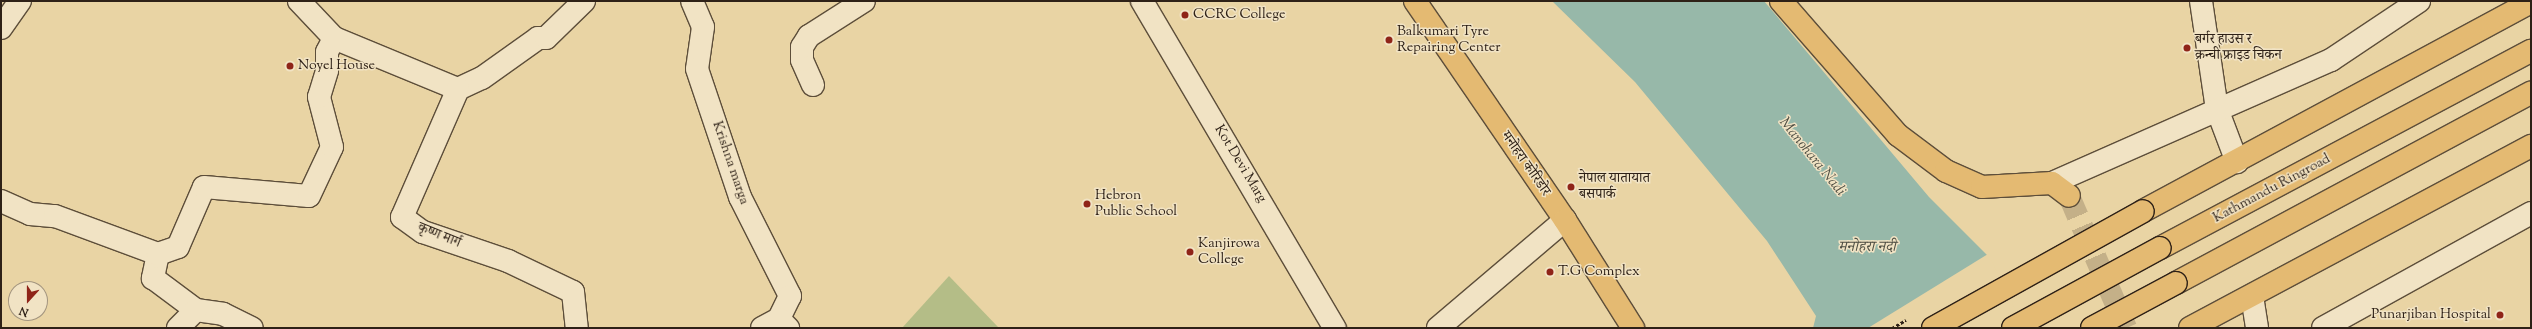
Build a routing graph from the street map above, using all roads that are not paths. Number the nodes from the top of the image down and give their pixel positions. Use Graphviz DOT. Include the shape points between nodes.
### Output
graph roads {
  1 [pos="20,1"];
  2 [pos="299,1"];
  3 [pos="584,1"];
  4 [pos="692,1"];
  5 [pos="864,1"];
  6 [pos="1142,1"];
  7 [pos="1415,1"];
  8 [pos="2201,1"];
  9 [pos="2419,1"];
  10 [pos="1784,2"];
  11 [pos="2531,2"];
  12 [pos="1,28"];
  13 [pos="334,38"];
  14 [pos="2531,51"];
  15 [pos="813,85"];
  16 [pos="458,89"];
  17 [pos="2531,93"];
  18 [pos="2217,109"];
  19 [pos="2531,146"];
  20 [pos="2237,162"];
  21 [pos="2061,190"];
  22 [pos="1,201"];
  23 [pos="2531,213"];
  24 [pos="1565,220"];
  25 [pos="158,254"];
  26 [pos="2252,296"];
  27 [pos="196,310"];
  28 [pos="776,325"];
  29 [pos="2192,327"];
  30 [pos="178,328"];
  31 [pos="252,328"];
  32 [pos="577,328"];
  33 [pos="1335,328"];
  34 [pos="1438,328"];
  35 [pos="1633,328"];
  36 [pos="1933,328"];
  37 [pos="2013,328"];
  38 [pos="2092,328"];
  39 [pos="2257,328"];
  40 [pos="2323,328"];
  1 -- 12 [label="street"];
  2 -- 13 [label="street"];
  3 -- 16 [label="street" via="546,38 538,38 482,78"];
  4 -- 28 [label="street, Krishna marga" via="703,27 697,69 740,197 790,296"];
  5 -- 15 [label="street" via="809,36 802,47 802,60"];
  6 -- 33 [label="street, Kot Devi Marg"];
  7 -- 24 [label="main road, मनोहरा कोरिडोर"];
  8 -- 18 [label="street"];
  9 -- 18 [label="street" via="2331,60"];
  10 -- 21 [label="main road" via="1898,135 1946,171 1982,187"];
  11 -- 20 [label="main road"];
  13 -- 16 [label="street"];
  13 -- 25 [label="street" via="327,52 327,70 319,97 332,147 309,196 204,187 178,247"];
  14 -- 37 [label="main road, Kathmandu Ringroad, bridge"];
  16 -- 32 [label="street, कृष्ण मार्ग" via="402,218 423,232 508,261 573,292"];
  17 -- 38 [label="main road, bridge"];
  18 -- 20 [label="street"];
  18 -- 21 [label="street"];
  19 -- 26 [label="main road"];
  20 -- 36 [label="main road, bridge" via="2143,211"];
  22 -- 25 [label="street" via="30,214 55,216"];
  23 -- 40 [label="street"];
  24 -- 34 [label="street"];
  24 -- 35 [label="main road, मनोहरा कोरिडोर"];
  25 -- 27 [label="street" via="153,278"];
  26 -- 29 [label="main road"];
  26 -- 39 [label="street"];
  27 -- 30 [label="street"];
  27 -- 31 [label="street" via="223,314"];
}
